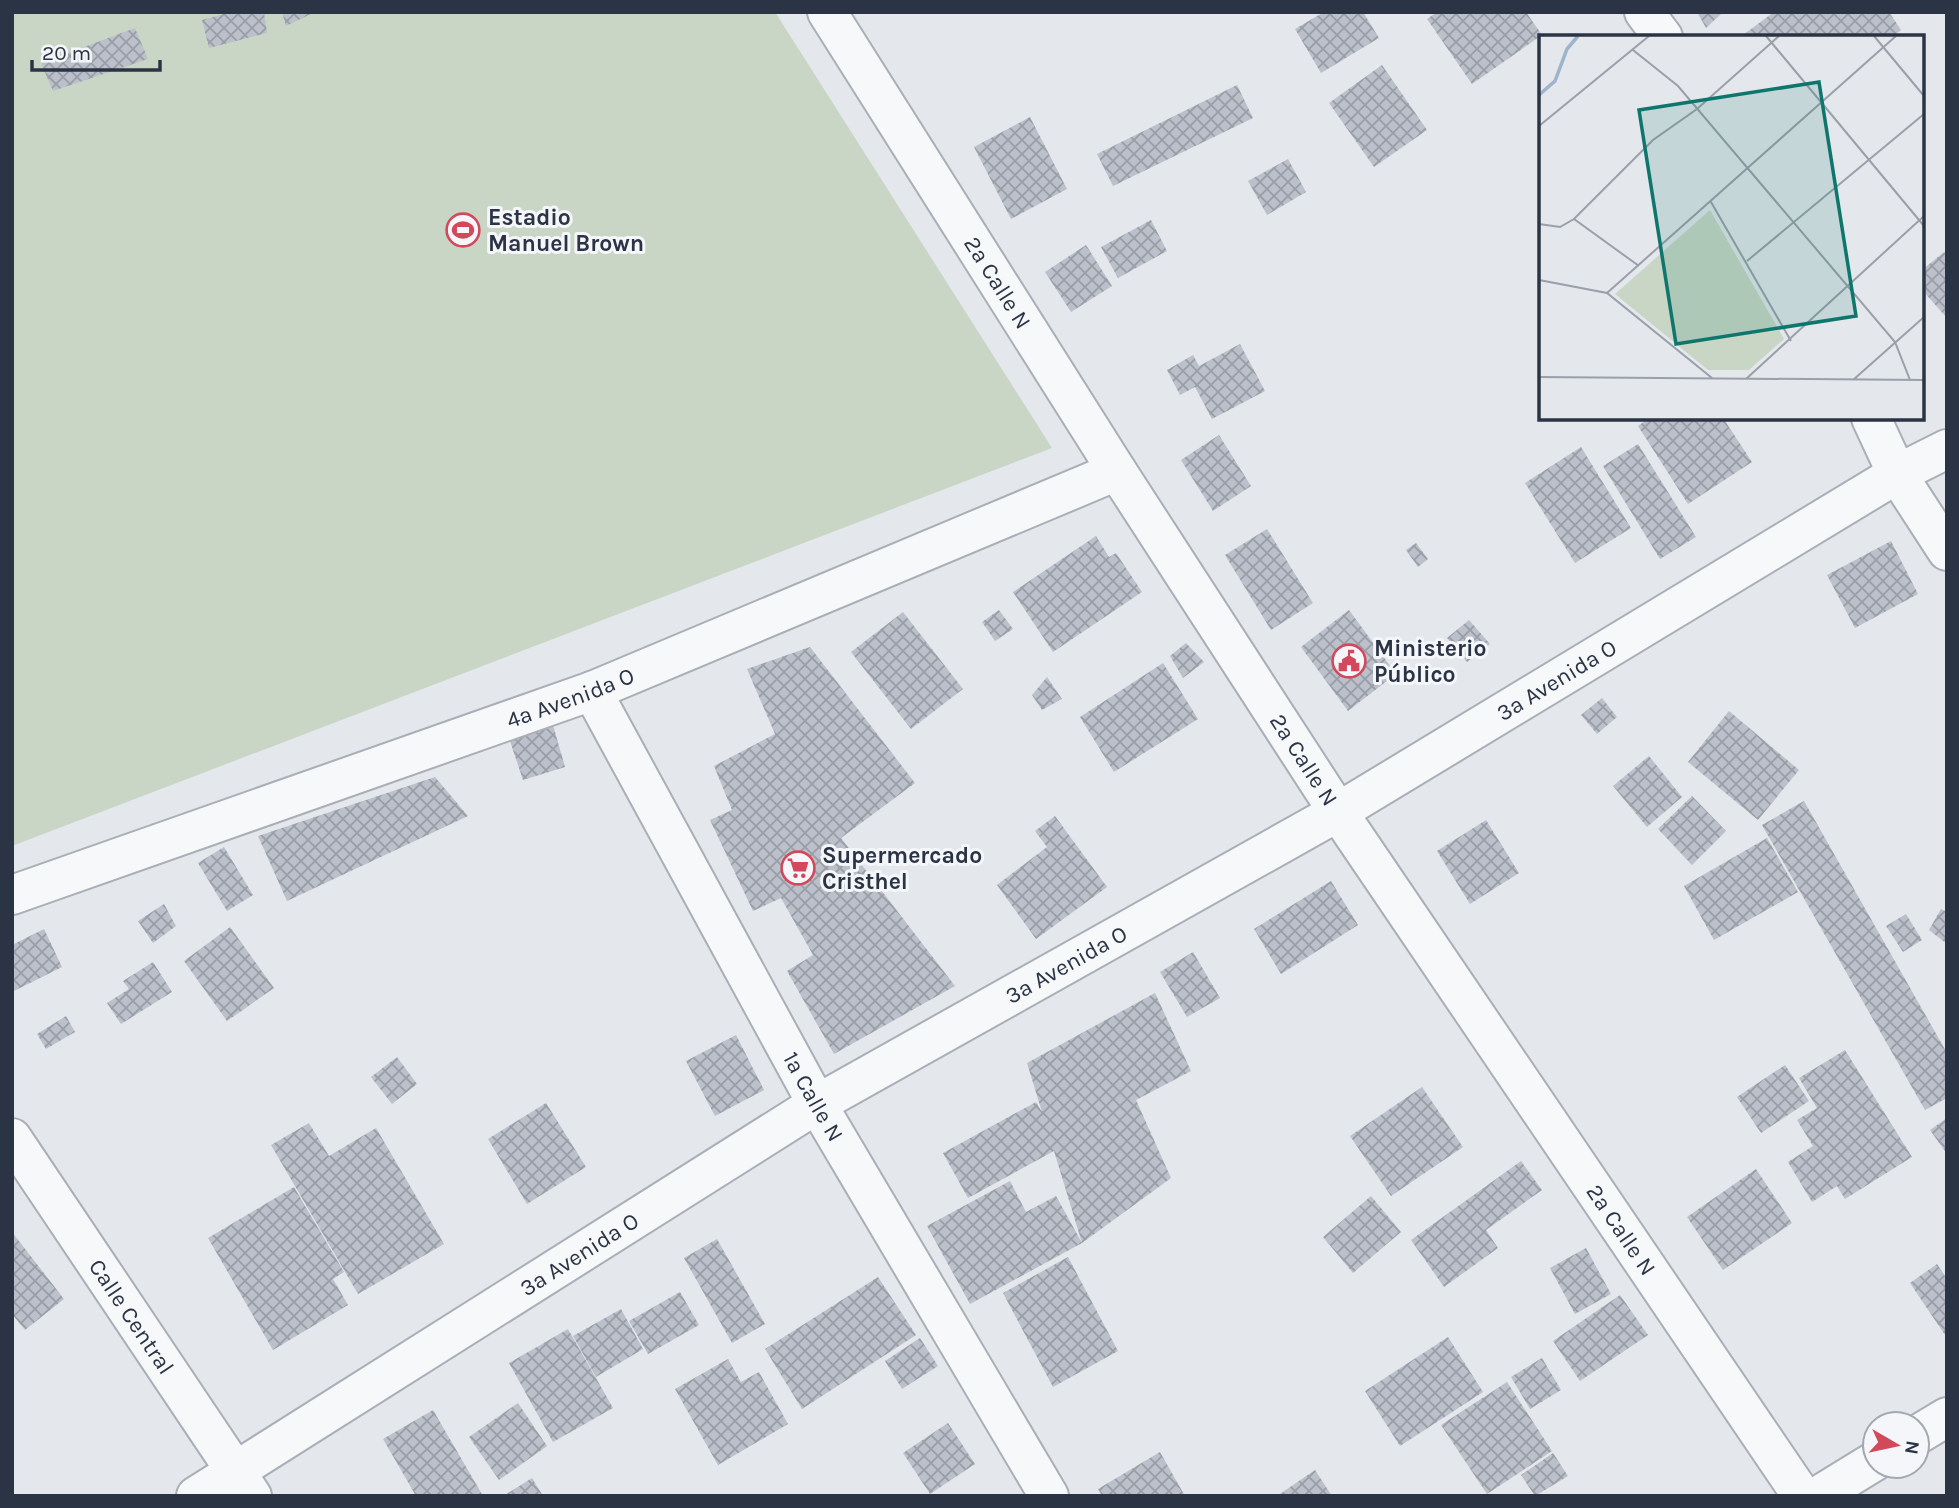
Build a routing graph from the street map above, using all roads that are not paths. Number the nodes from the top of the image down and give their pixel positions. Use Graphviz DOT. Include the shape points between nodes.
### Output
graph roads {
  1 [pos="827,12"];
  2 [pos="1644,12"];
  3 [pos="1661,35"];
  4 [pos="1872,420"];
  5 [pos="1947,449"];
  6 [pos="1117,471"];
  7 [pos="1897,474"];
  8 [pos="1947,551"];
  9 [pos="592,691"];
  10 [pos="1338,812"];
  11 [pos="12,895"];
  12 [pos="817,1104"];
  13 [pos="12,1138"];
  14 [pos="1947,1417"];
  15 [pos="1931,1427"];
  16 [pos="1861,1470"];
  17 [pos="243,1483"];
  18 [pos="196,1496"];
  19 [pos="1049,1496"];
  20 [pos="1802,1496"];
  21 [pos="1818,1496"];
  1 -- 6 [label="street, 2a Calle N"];
  2 -- 3 [label="street"];
  4 -- 7 [label="street"];
  5 -- 7 [label="street, 3a Avenida O"];
  6 -- 9 [label="street, 4a Avenida O"];
  6 -- 10 [label="street, 2a Calle N"];
  7 -- 8 [label="street"];
  7 -- 10 [label="street, 3a Avenida O"];
  9 -- 11 [label="street, 4a Avenida O"];
  9 -- 12 [label="street, 1a Calle N"];
  10 -- 12 [label="street, 3a Avenida O"];
  10 -- 20 [label="street, 2a Calle N"];
  12 -- 17 [label="street, 3a Avenida O"];
  12 -- 19 [label="street, 1a Calle N"];
  13 -- 17 [label="street, Calle Central"];
  14 -- 15 [label="street"];
  16 -- 21 [label="street"];
  17 -- 18 [label="street, 3a Avenida O"];
}
